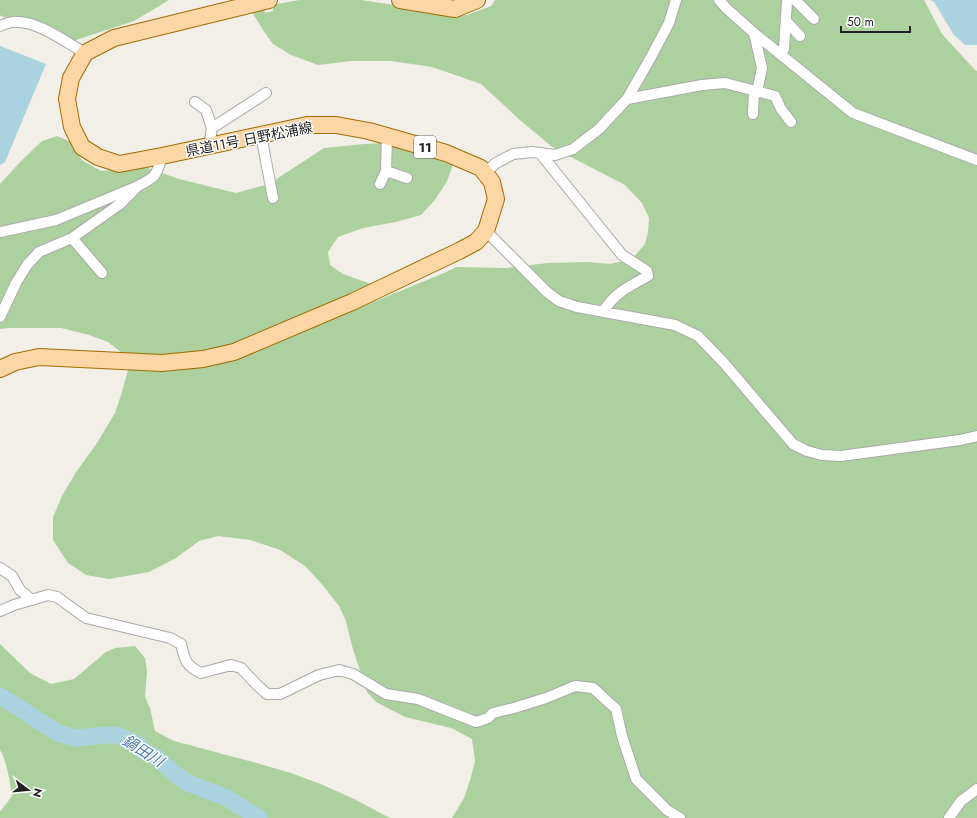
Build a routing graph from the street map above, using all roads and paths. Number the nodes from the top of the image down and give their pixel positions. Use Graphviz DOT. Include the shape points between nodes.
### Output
graph roads {
  1 [pos="269,0"];
  2 [pos="400,0"];
  3 [pos="477,0"];
  4 [pos="676,0"];
  5 [pos="719,0"];
  6 [pos="791,0"];
  7 [pos="814,19"];
  8 [pos="786,21"];
  9 [pos="0,26"];
  10 [pos="754,33"];
  11 [pos="800,36"];
  12 [pos="85,53"];
  13 [pos="779,54"];
  14 [pos="755,91"];
  15 [pos="266,93"];
  16 [pos="627,99"];
  17 [pos="195,102"];
  18 [pos="753,114"];
  19 [pos="791,122"];
  20 [pos="212,128"];
  21 [pos="261,135"];
  22 [pos="386,136"];
  23 [pos="208,146"];
  24 [pos="540,153"];
  25 [pos="162,156"];
  26 [pos="977,160"];
  27 [pos="386,171"];
  28 [pos="485,173"];
  29 [pos="407,178"];
  30 [pos="380,184"];
  31 [pos="138,186"];
  32 [pos="272,198"];
  33 [pos="486,231"];
  34 [pos="0,232"];
  35 [pos="72,238"];
  36 [pos="102,273"];
  37 [pos="3,307"];
  38 [pos="603,312"];
  39 [pos="0,317"];
  40 [pos="0,369"];
  41 [pos="977,436"];
  42 [pos="0,568"];
  43 [pos="32,600"];
  44 [pos="0,611"];
  45 [pos="977,789"];
  46 [pos="680,818"];
  47 [pos="949,818"];
  1 -- 12 [label="main road" via="114,38"];
  2 -- 3 [label="main road" via="455,9"];
  4 -- 16 [label="street" via="669,23"];
  5 -- 10 [label="street"];
  6 -- 7 [label="street"];
  6 -- 8 [label="street"];
  8 -- 11 [label="street"];
  8 -- 13 [label="street" via="784,49"];
  9 -- 12 [label="street" via="11,22 24,22 46,30"];
  10 -- 13 [label="street"];
  10 -- 14 [label="street" via="762,68"];
  12 -- 25 [label="main road, 県道11号 日野松浦線 / 11" via="71,78 67,99 72,127 82,147 98,157 120,164"];
  13 -- 26 [label="street" via="853,113"];
  14 -- 16 [label="street" via="725,83 702,84"];
  14 -- 18 [label="street"];
  14 -- 19 [label="street" via="775,96"];
  15 -- 20 [label="street"];
  16 -- 24 [label="street" via="599,128 573,149 555,155"];
  17 -- 20 [label="street" via="206,110"];
  20 -- 23 [label="street"];
  21 -- 22 [label="main road, 県道11号 日野松浦線 / 11" via="307,125 328,125"];
  21 -- 23 [label="main road, 県道11号 日野松浦線 / 11"];
  21 -- 32 [label="street"];
  22 -- 27 [label="street"];
  22 -- 28 [label="main road, 県道11号 日野松浦線 / 11" via="446,153 482,168"];
  23 -- 25 [label="main road, 県道11号 日野松浦線 / 11"];
  24 -- 28 [label="street" via="513,154 496,163"];
  24 -- 38 [label="street" via="622,255 647,271 648,276 619,292"];
  25 -- 31 [label="street" via="156,174 151,180"];
  27 -- 29 [label="street"];
  27 -- 30 [label="street"];
  28 -- 33 [label="main road, 県道11号 日野松浦線 / 11" via="492,182 496,199"];
  31 -- 34 [label="street" via="56,220"];
  31 -- 35 [label="street" via="120,204"];
  33 -- 38 [label="street" via="559,301"];
  33 -- 40 [label="main road, 県道11号 日野松浦線 / 11" via="476,242 459,251 352,302 234,352 203,359 162,363 39,357 15,362"];
  35 -- 36 [label="street"];
  35 -- 37 [label="street" via="39,252 27,265"];
  37 -- 39 [label="street"];
  38 -- 41 [label="street" via="675,325 698,336 794,444 806,452 841,456"];
  42 -- 43 [label="street" via="12,576 20,590"];
  43 -- 44 [label="street"];
  43 -- 46 [label="street" via="48,594 57,597 86,618 170,638 181,644 186,662 193,669 201,673 231,666 241,668 267,694 280,694 320,675 339,670 353,674 386,694 418,699 476,722 488,718 493,713 540,700 575,686 593,688 616,709 636,779 666,810"];
  45 -- 47 [label="street" via="961,800"];
}
